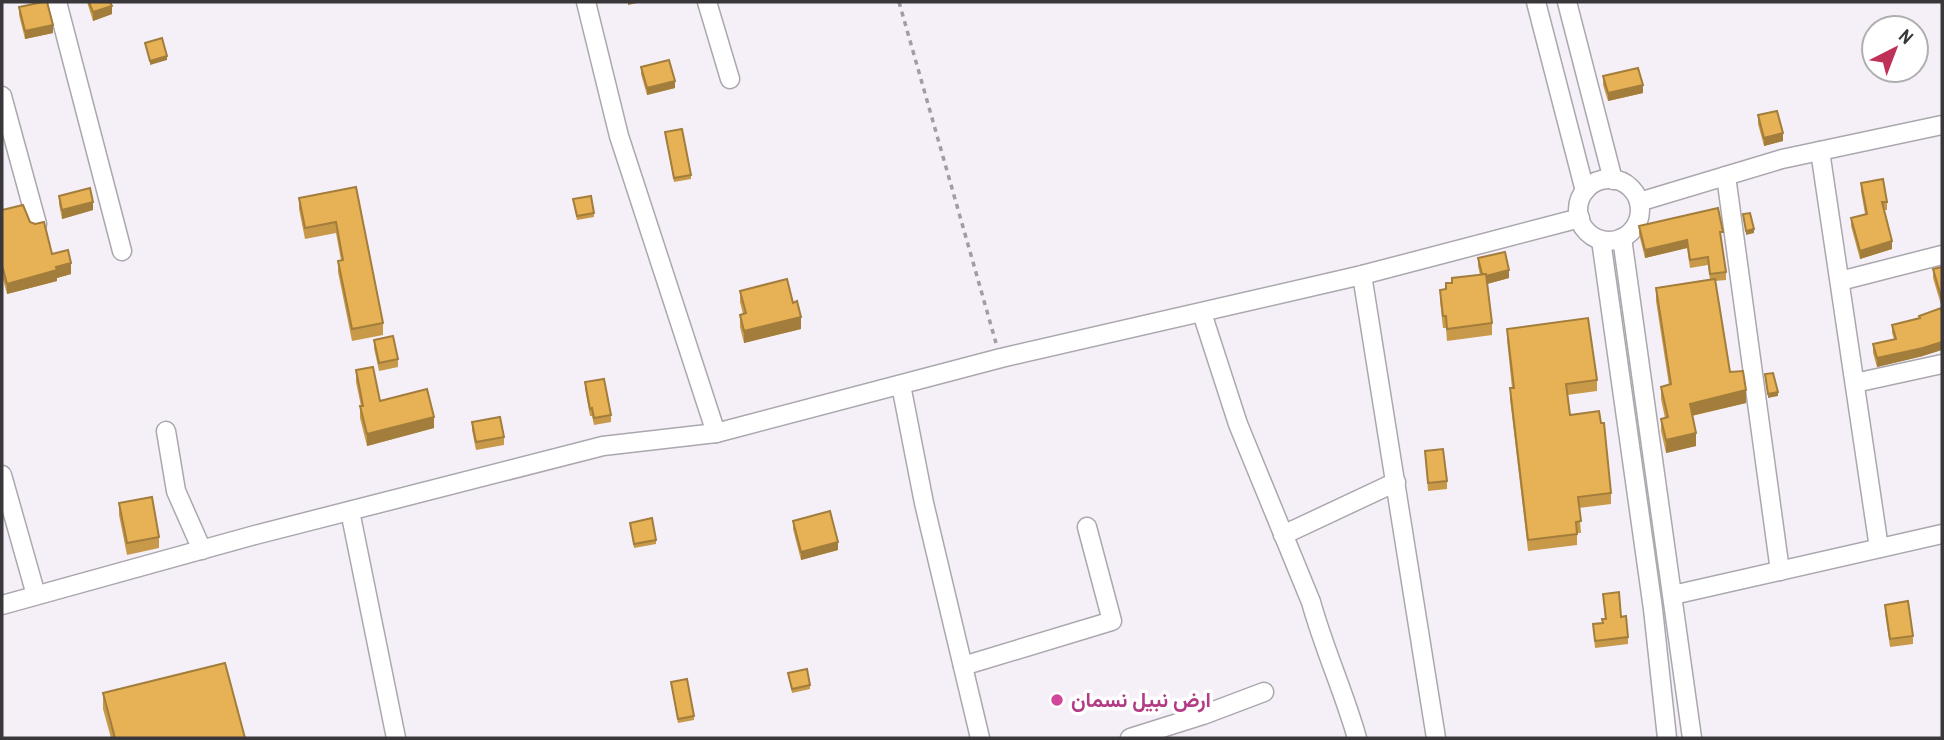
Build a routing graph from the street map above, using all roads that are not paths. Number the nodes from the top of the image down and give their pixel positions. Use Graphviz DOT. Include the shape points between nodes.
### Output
graph roads {
  1 [pos="57,2"];
  2 [pos="586,2"];
  3 [pos="708,2"];
  4 [pos="1536,2"];
  5 [pos="1567,2"];
  6 [pos="730,79"];
  7 [pos="2,96"];
  8 [pos="1942,125"];
  9 [pos="1820,151"];
  10 [pos="1726,176"];
  11 [pos="1614,180"];
  12 [pos="1585,191"];
  13 [pos="1639,202"];
  14 [pos="1580,218"];
  15 [pos="37,225"];
  16 [pos="1622,238"];
  17 [pos="1601,240"];
  18 [pos="122,251"];
  19 [pos="1942,255"];
  20 [pos="1362,275"];
  21 [pos="1840,281"];
  22 [pos="1202,313"];
  23 [pos="1942,364"];
  24 [pos="1855,383"];
  25 [pos="901,386"];
  26 [pos="166,431"];
  27 [pos="716,433"];
  28 [pos="2,475"];
  29 [pos="1396,482"];
  30 [pos="350,511"];
  31 [pos="1087,527"];
  32 [pos="1942,534"];
  33 [pos="1283,535"];
  34 [pos="1879,548"];
  35 [pos="202,550"];
  36 [pos="1780,571"];
  37 [pos="36,595"];
  38 [pos="1673,595"];
  39 [pos="2,605"];
  40 [pos="963,666"];
  41 [pos="1264,692"];
  42 [pos="396,738"];
  43 [pos="980,738"];
  44 [pos="1130,738"];
  45 [pos="1357,738"];
  46 [pos="1436,738"];
  47 [pos="1667,738"];
  48 [pos="1692,738"];
  1 -- 18 [label="street"];
  2 -- 27 [label="street" via="619,135"];
  3 -- 6 [label="street"];
  4 -- 12 [label="street"];
  5 -- 11 [label="street"];
  7 -- 15 [label="street"];
  8 -- 9 [label="street"];
  9 -- 10 [label="street"];
  9 -- 21 [label="street"];
  10 -- 13 [label="street"];
  10 -- 36 [label="street"];
  11 -- 12 [label="street" via="1598,181"];
  11 -- 13 [label="street" via="1630,187"];
  12 -- 14 [label="street"];
  13 -- 16 [label="street" via="1635,227"];
  14 -- 17 [label="street" via="1584,228"];
  14 -- 20 [label="street"];
  16 -- 17 [label="street"];
  16 -- 38 [label="street"];
  17 -- 47 [label="street"];
  19 -- 21 [label="street"];
  20 -- 22 [label="street"];
  20 -- 29 [label="street"];
  21 -- 24 [label="street"];
  22 -- 25 [label="street" via="1001,358"];
  22 -- 33 [label="street" via="1238,424"];
  23 -- 24 [label="street"];
  24 -- 34 [label="street"];
  25 -- 27 [label="street"];
  25 -- 40 [label="street"];
  26 -- 35 [label="street" via="176,491"];
  27 -- 30 [label="street" via="603,446"];
  28 -- 37 [label="street"];
  29 -- 33 [label="street"];
  29 -- 46 [label="street"];
  30 -- 35 [label="street"];
  30 -- 42 [label="street"];
  31 -- 40 [label="street" via="1112,621"];
  32 -- 34 [label="street"];
  33 -- 45 [label="street"];
  34 -- 36 [label="street"];
  35 -- 37 [label="street"];
  36 -- 38 [label="street"];
  37 -- 39 [label="street"];
  38 -- 48 [label="street"];
  40 -- 43 [label="street"];
  41 -- 44 [label="street"];
}
